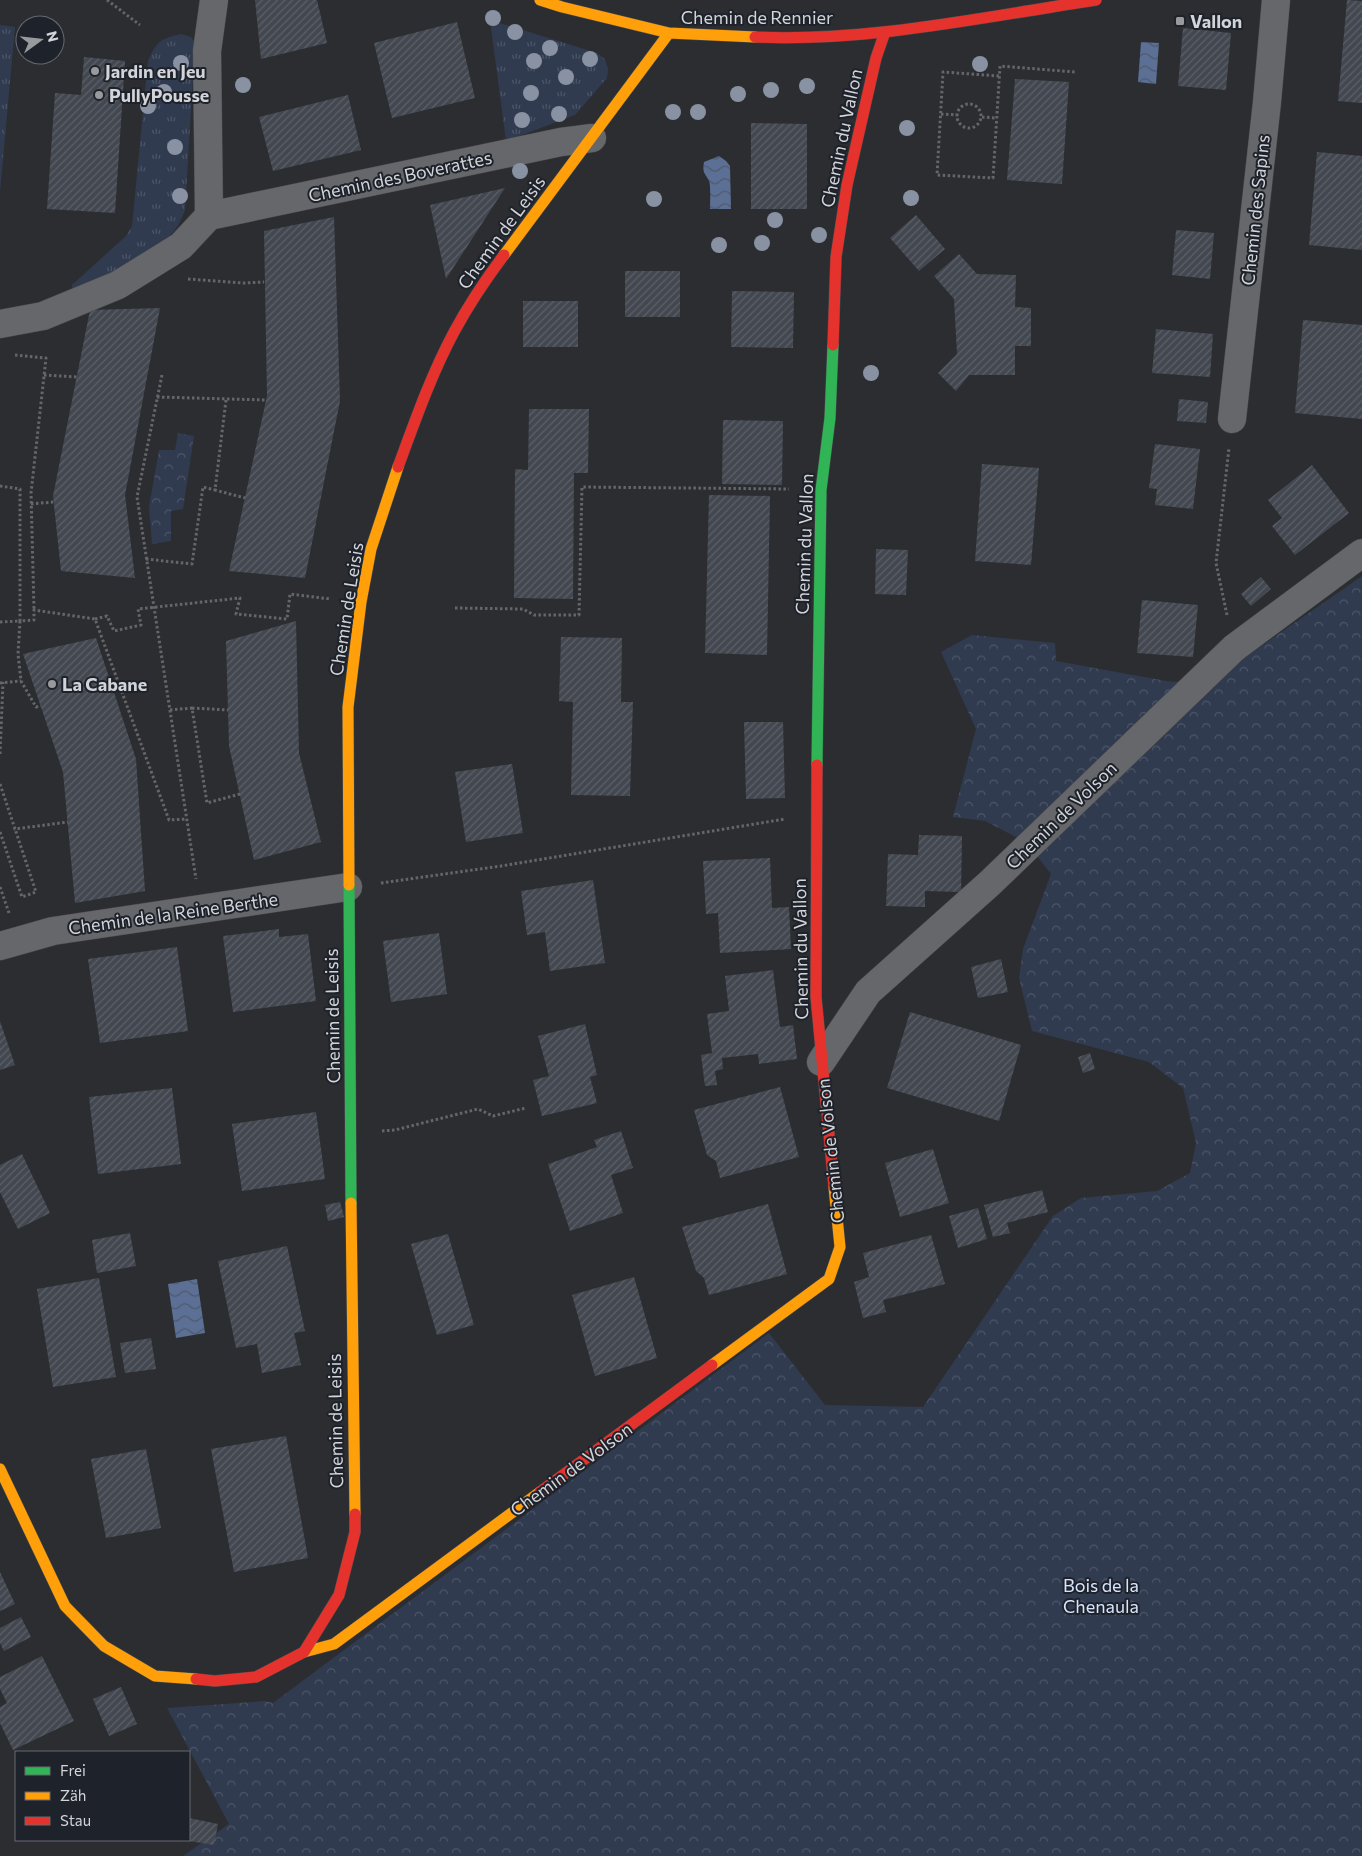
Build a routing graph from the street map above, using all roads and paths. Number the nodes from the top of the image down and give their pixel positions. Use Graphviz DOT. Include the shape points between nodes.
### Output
graph roads {
  1 [pos="107,0"];
  2 [pos="214,0"];
  3 [pos="540,0"];
  4 [pos="1096,0"];
  5 [pos="1276,0"];
  6 [pos="140,25"];
  7 [pos="884,32"];
  8 [pos="669,33"];
  9 [pos="1075,72"];
  10 [pos="999,76"];
  11 [pos="941,114"];
  12 [pos="958,115"];
  13 [pos="982,117"];
  14 [pos="996,118"];
  15 [pos="592,138"];
  16 [pos="209,216"];
  17 [pos="185,279"];
  18 [pos="264,282"];
  19 [pos="0,324"];
  20 [pos="23,356"];
  21 [pos="44,375"];
  22 [pos="162,375"];
  23 [pos="77,377"];
  24 [pos="157,397"];
  25 [pos="226,400"];
  26 [pos="266,400"];
  27 [pos="1232,419"];
  28 [pos="0,486"];
  29 [pos="215,490"];
  30 [pos="821,490"];
  31 [pos="245,498"];
  32 [pos="53,502"];
  33 [pos="31,504"];
  34 [pos="1362,553"];
  35 [pos="146,560"];
  36 [pos="332,599"];
  37 [pos="153,607"];
  38 [pos="455,608"];
  39 [pos="34,610"];
  40 [pos="95,619"];
  41 [pos="20,621"];
  42 [pos="0,622"];
  43 [pos="1234,648"];
  44 [pos="21,681"];
  45 [pos="2,682"];
  46 [pos="41,706"];
  47 [pos="192,708"];
  48 [pos="170,710"];
  49 [pos="228,710"];
  50 [pos="0,754"];
  51 [pos="0,784"];
  52 [pos="240,794"];
  53 [pos="787,818"];
  54 [pos="187,819"];
  55 [pos="68,822"];
  56 [pos="15,829"];
  57 [pos="0,832"];
  58 [pos="197,884"];
  59 [pos="0,887"];
  60 [pos="348,887"];
  61 [pos="10,916"];
  62 [pos="0,946"];
  63 [pos="821,1062"];
  64 [pos="526,1108"];
  65 [pos="351,1132"];
  66 [pos="0,1470"];
  67 [pos="304,1652"];
  1 -- 6 [label="path"];
  2 -- 16 [label="street" via="207,51"];
  3 -- 8 [label="street, Chemin de Rennier"];
  4 -- 7 [label="street, Chemin de Rennier"];
  5 -- 27 [label="street, Chemin des Sapins"];
  7 -- 8 [label="street, Chemin de Rennier" via="783,38"];
  7 -- 30 [label="street, Chemin du Vallon" via="849,175 836,257 830,418"];
  8 -- 15 [label="street, Chemin de Leisis"];
  9 -- 10 [label="path" via="1000,66"];
  10 -- 11 [label="path" via="943,72"];
  10 -- 14 [label="path"];
  11 -- 12 [label="path"];
  11 -- 14 [label="path" via="937,175 993,178"];
  12 -- 13 [label="path" via="966,105 974,105"];
  12 -- 13 [label="path" via="959,123 965,128 979,124"];
  13 -- 14 [label="path"];
  15 -- 16 [label="street, Chemin des Boverattes"];
  15 -- 60 [label="street, Chemin de Leisis" via="491,272 454,332 432,379 388,493 371,549 361,602 348,707"];
  16 -- 19 [label="street" via="180,246 118,285 42,316"];
  17 -- 18 [label="path"];
  20 -- 21 [label="path" via="46,358"];
  21 -- 23 [label="path"];
  21 -- 33 [label="path"];
  22 -- 24 [label="path"];
  24 -- 25 [label="path"];
  24 -- 35 [label="path" via="137,497"];
  25 -- 26 [label="path"];
  25 -- 29 [label="path"];
  27 -- 43 [label="path" via="1216,563"];
  28 -- 41 [label="path" via="20,488"];
  29 -- 31 [label="path"];
  29 -- 35 [label="path" via="203,487 192,564"];
  30 -- 38 [label="path" via="582,487 579,615 534,615 523,609"];
  30 -- 63 [label="street, Chemin du Vallon" via="816,997"];
  32 -- 33 [label="path"];
  33 -- 39 [label="path"];
  34 -- 43 [label="street, Chemin de Volson"];
  35 -- 37 [label="path"];
  36 -- 37 [label="path" via="290,594 287,618 236,614 240,598"];
  37 -- 40 [label="path" via="138,609 141,625 114,631 107,616"];
  37 -- 48 [label="path"];
  39 -- 40 [label="path"];
  39 -- 41 [label="path" via="34,620"];
  40 -- 54 [label="path" via="169,820"];
  41 -- 42 [label="path"];
  41 -- 44 [label="path" via="18,654"];
  43 -- 63 [label="street, Chemin de Volson" via="990,883 868,992"];
  44 -- 45 [label="path"];
  44 -- 46 [label="path" via="36,707"];
  45 -- 50 [label="path"];
  47 -- 48 [label="path"];
  47 -- 49 [label="path"];
  47 -- 52 [label="path" via="207,803"];
  48 -- 54 [label="path"];
  51 -- 56 [label="path"];
  53 -- 60 [label="path" via="501,866"];
  54 -- 58 [label="path"];
  55 -- 56 [label="path"];
  56 -- 57 [label="path" via="36,892 22,897"];
  59 -- 61 [label="path"];
  60 -- 62 [label="street, Chemin de la Reine Berthe" via="53,931"];
  60 -- 65 [label="street, Chemin de Leisis"];
  63 -- 67 [label="street, Chemin de Volson" via="840,1246 828,1279 334,1644"];
  64 -- 65 [label="path" via="493,1116 478,1109 395,1130"];
  65 -- 67 [label="street, Chemin de Leisis" via="355,1532 339,1595"];
  66 -- 67 [label="street" via="65,1606 104,1646 155,1676 215,1681 256,1677"];
}
